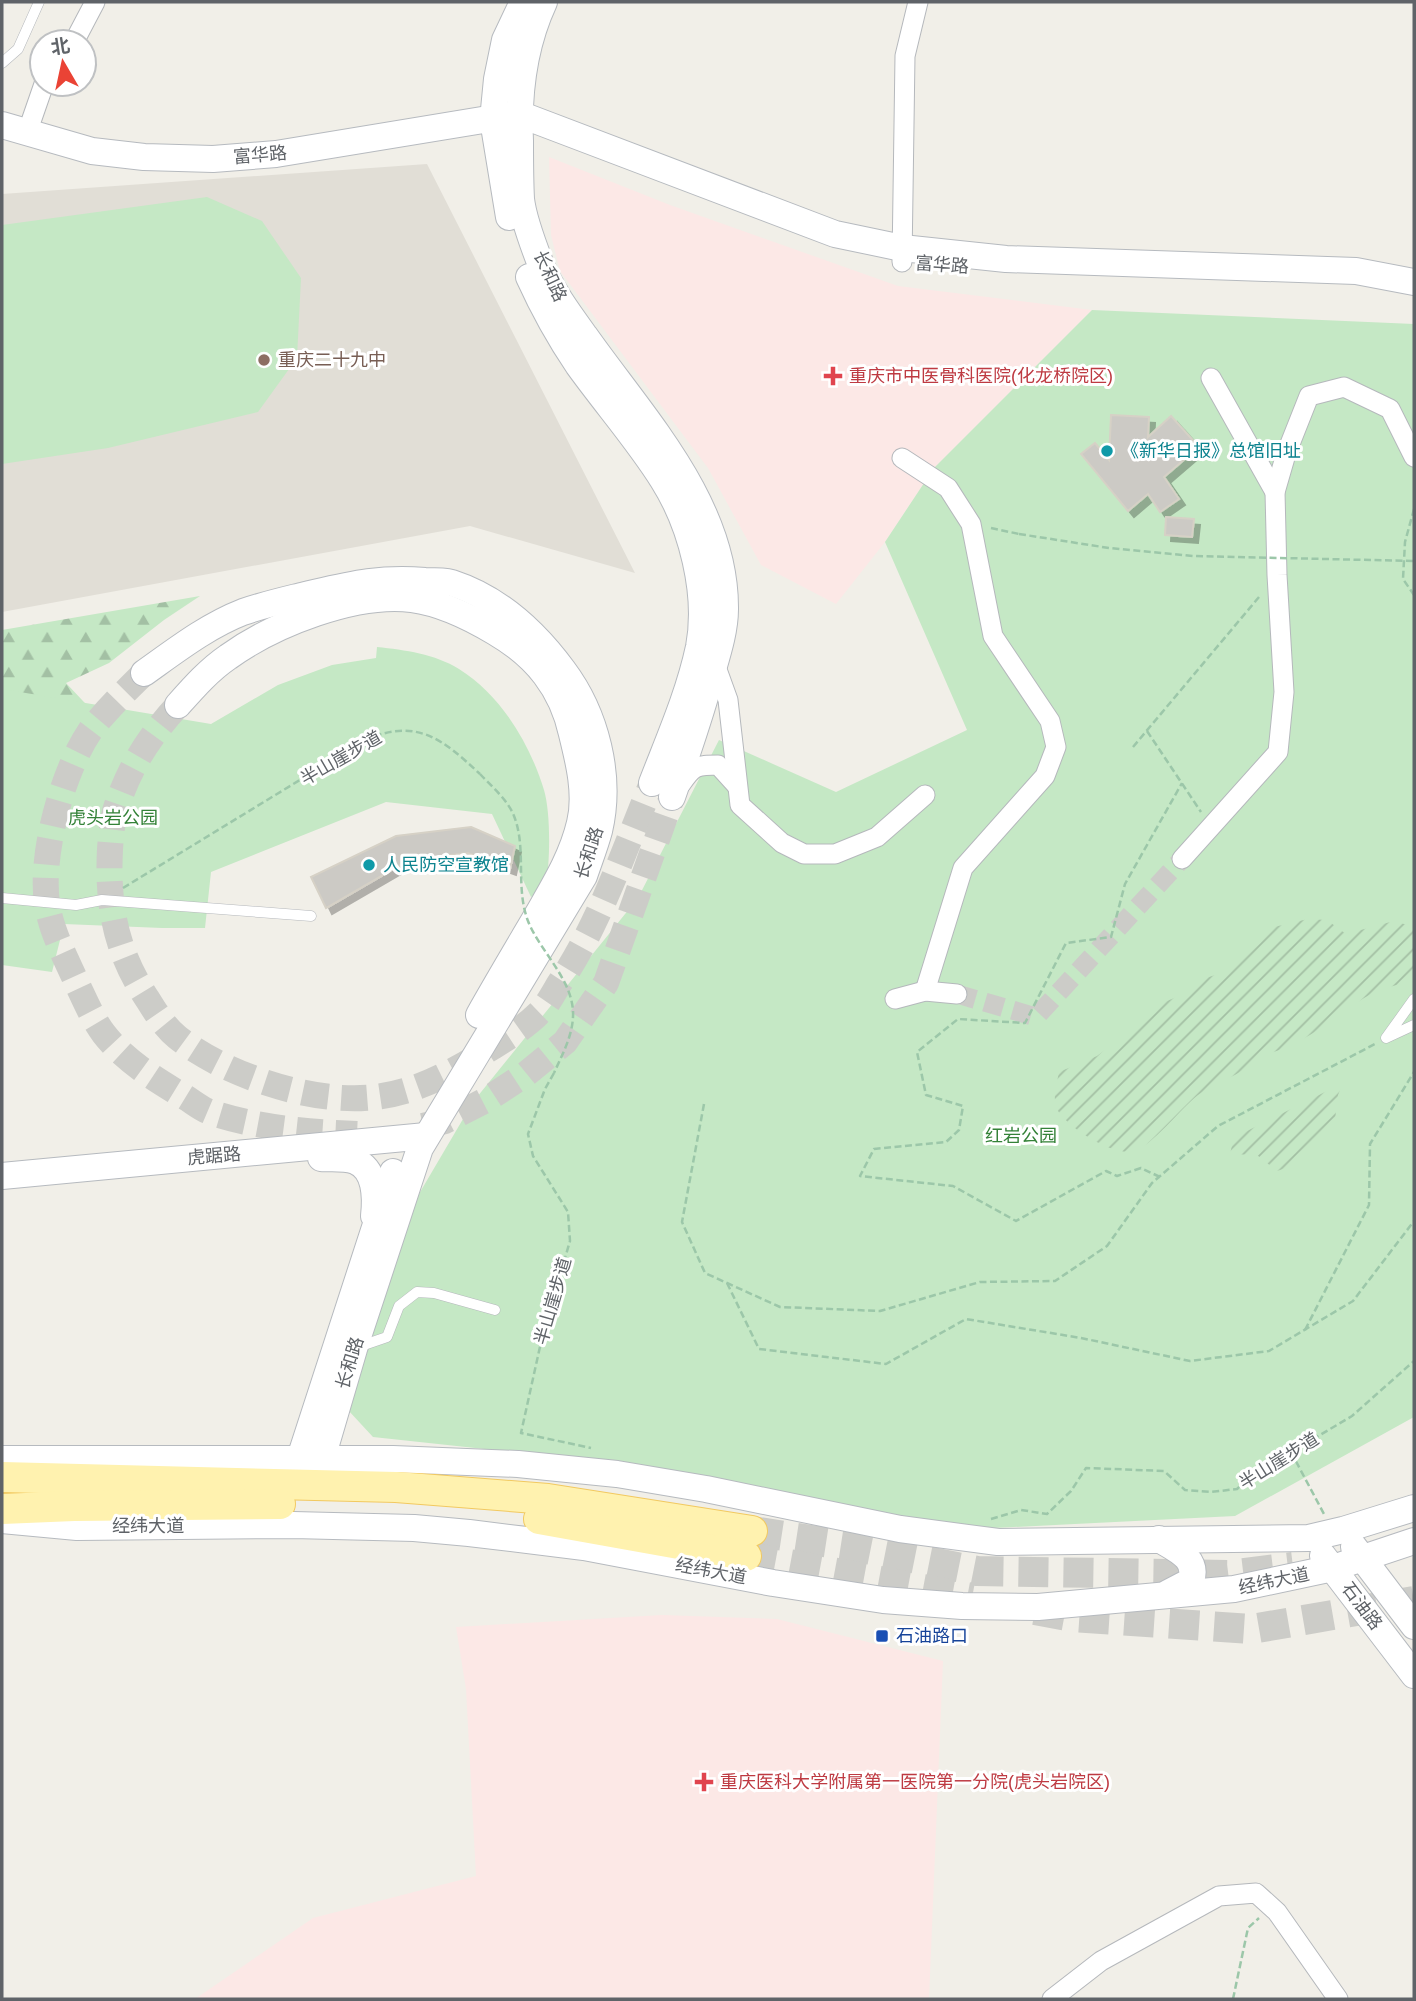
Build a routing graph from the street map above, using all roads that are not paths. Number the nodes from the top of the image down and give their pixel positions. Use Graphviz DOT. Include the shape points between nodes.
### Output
graph roads {
  1 [pos="39,2"];
  2 [pos="95,2"];
  3 [pos="523,2"];
  4 [pos="544,2"];
  5 [pos="918,2"];
  6 [pos="81,28"];
  7 [pos="2,63"];
  8 [pos="33,98"];
  9 [pos="511,123"];
  10 [pos="10,128"];
  11 [pos="902,255"];
  12 [pos="1414,282"];
  13 [pos="1414,292"];
  14 [pos="1211,378"];
  15 [pos="1414,457"];
  16 [pos="902,458"];
  17 [pos="1275,492"];
  18 [pos="715,664"];
  19 [pos="144,673"];
  20 [pos="178,705"];
  21 [pos="738,786"];
  22 [pos="662,790"];
  23 [pos="925,795"];
  24 [pos="1182,859"];
  25 [pos="2,898"];
  26 [pos="311,916"];
  27 [pos="925,992"];
  28 [pos="957,994"];
  29 [pos="895,999"];
  30 [pos="1414,999"];
  31 [pos="1414,1026"];
  32 [pos="414,1143"];
  33 [pos="321,1158"];
  34 [pos="2,1176"];
  35 [pos="2,1190"];
  36 [pos="370,1240"];
  37 [pos="495,1310"];
  38 [pos="354,1349"];
  39 [pos="311,1458"];
  40 [pos="2,1459"];
  41 [pos="2,1477"];
  42 [pos="1414,1508"];
  43 [pos="2,1509"];
  44 [pos="2,1520"];
  45 [pos="1328,1534"];
  46 [pos="1159,1539"];
  47 [pos="1414,1541"];
  48 [pos="1362,1559"];
  49 [pos="1333,1568"];
  50 [pos="1166,1594"];
  51 [pos="1414,1626"];
  52 [pos="1414,1675"];
  53 [pos="1052,1999"];
  54 [pos="1338,1999"];
  1 -- 7 [label="lane" via="18,49"];
  2 -- 6 [label="street"];
  3 -- 9 [label="main road, 长和路" via="505,40 497,79"];
  4 -- 9 [label="main road, 长和路"];
  5 -- 11 [label="street" via="905,56"];
  8 -- 10 [label="street"];
  9 -- 10 [label="main road, 富华路" via="213,159 144,158 92,151"];
  9 -- 11 [label="main road, 富华路" via="834,246"];
  9 -- 18 [label="main road, 长和路" via="522,202 541,265 560,301 681,470 701,506 715,544 725,610"];
  9 -- 22 [label="main road, 长和路" via="506,208 525,268 545,312 578,363 664,481 694,548 702,604 699,647"];
  11 -- 12 [label="main road, 富华路" via="1356,271"];
  11 -- 13 [label="main road, 富华路" via="1095,276 1353,279"];
  14 -- 17 [label="street"];
  15 -- 17 [label="street" via="1390,409 1344,387 1309,396"];
  16 -- 27 [label="street" via="948,488 971,524 993,636 1051,721 1056,747 1045,776 962,867"];
  17 -- 24 [label="street" via="1284,692 1278,752"];
  18 -- 21 [label="street" via="728,700"];
  18 -- 22 [label="main road, 长和路" via="701,714"];
  19 -- 32 [label="main road, 长和路" via="243,612 371,580 407,579 450,583 493,603 522,623 574,685 590,717 600,753 603,793 599,830 584,876"];
  20 -- 32 [label="main road, 长和路" via="228,656 265,635 339,605 381,598 444,606 479,622 536,663 560,695 577,754 580,822 565,867"];
  21 -- 22 [label="street" via="718,765 704,765 691,768"];
  21 -- 23 [label="street" via="740,805 782,843 804,854 835,854 877,837"];
  25 -- 26 [label="lane"];
  27 -- 28 [label="street"];
  27 -- 29 [label="street"];
  30 -- 31 [label="lane" via="1386,1038"];
  32 -- 33 [label="main road, 虎踞路"];
  32 -- 34 [label="main road, 虎踞路"];
  32 -- 36 [label="main road, 长和路"];
  32 -- 38 [label="main road, 长和路"];
  33 -- 35 [label="main road, 虎踞路"];
  33 -- 36 [label="main road" via="355,1161 368,1171 375,1205"];
  36 -- 39 [label="main road, 长和路"];
  37 -- 38 [label="lane" via="417,1292 399,1306 387,1337"];
  38 -- 39 [label="main road, 长和路"];
  39 -- 40 [label="main road, 经纬大道"];
  39 -- 46 [label="main road, 经纬大道" via="518,1464 617,1474 986,1541"];
  41 -- 43 [label="main road" via="396,1487 548,1499 749,1544 479,1511 394,1506 234,1503"];
  42 -- 45 [label="main road, 经纬大道"];
  44 -- 50 [label="main road, 经纬大道" via="77,1527 415,1528 584,1547 883,1600 962,1606 1038,1606"];
  45 -- 46 [label="main road, 经纬大道"];
  45 -- 48 [label="main road, 石油路"];
  45 -- 49 [label="main road, 石油路"];
  46 -- 50 [label="main road" via="1186,1556 1193,1569 1191,1581"];
  47 -- 48 [label="main road, 经纬大道"];
  48 -- 49 [label="main road, 经纬大道"];
  48 -- 51 [label="main road, 石油路"];
  49 -- 50 [label="main road, 经纬大道" via="1234,1589"];
  49 -- 52 [label="main road, 石油路"];
  53 -- 54 [label="street" via="1101,1961 1219,1896 1256,1893 1285,1923"];
}
